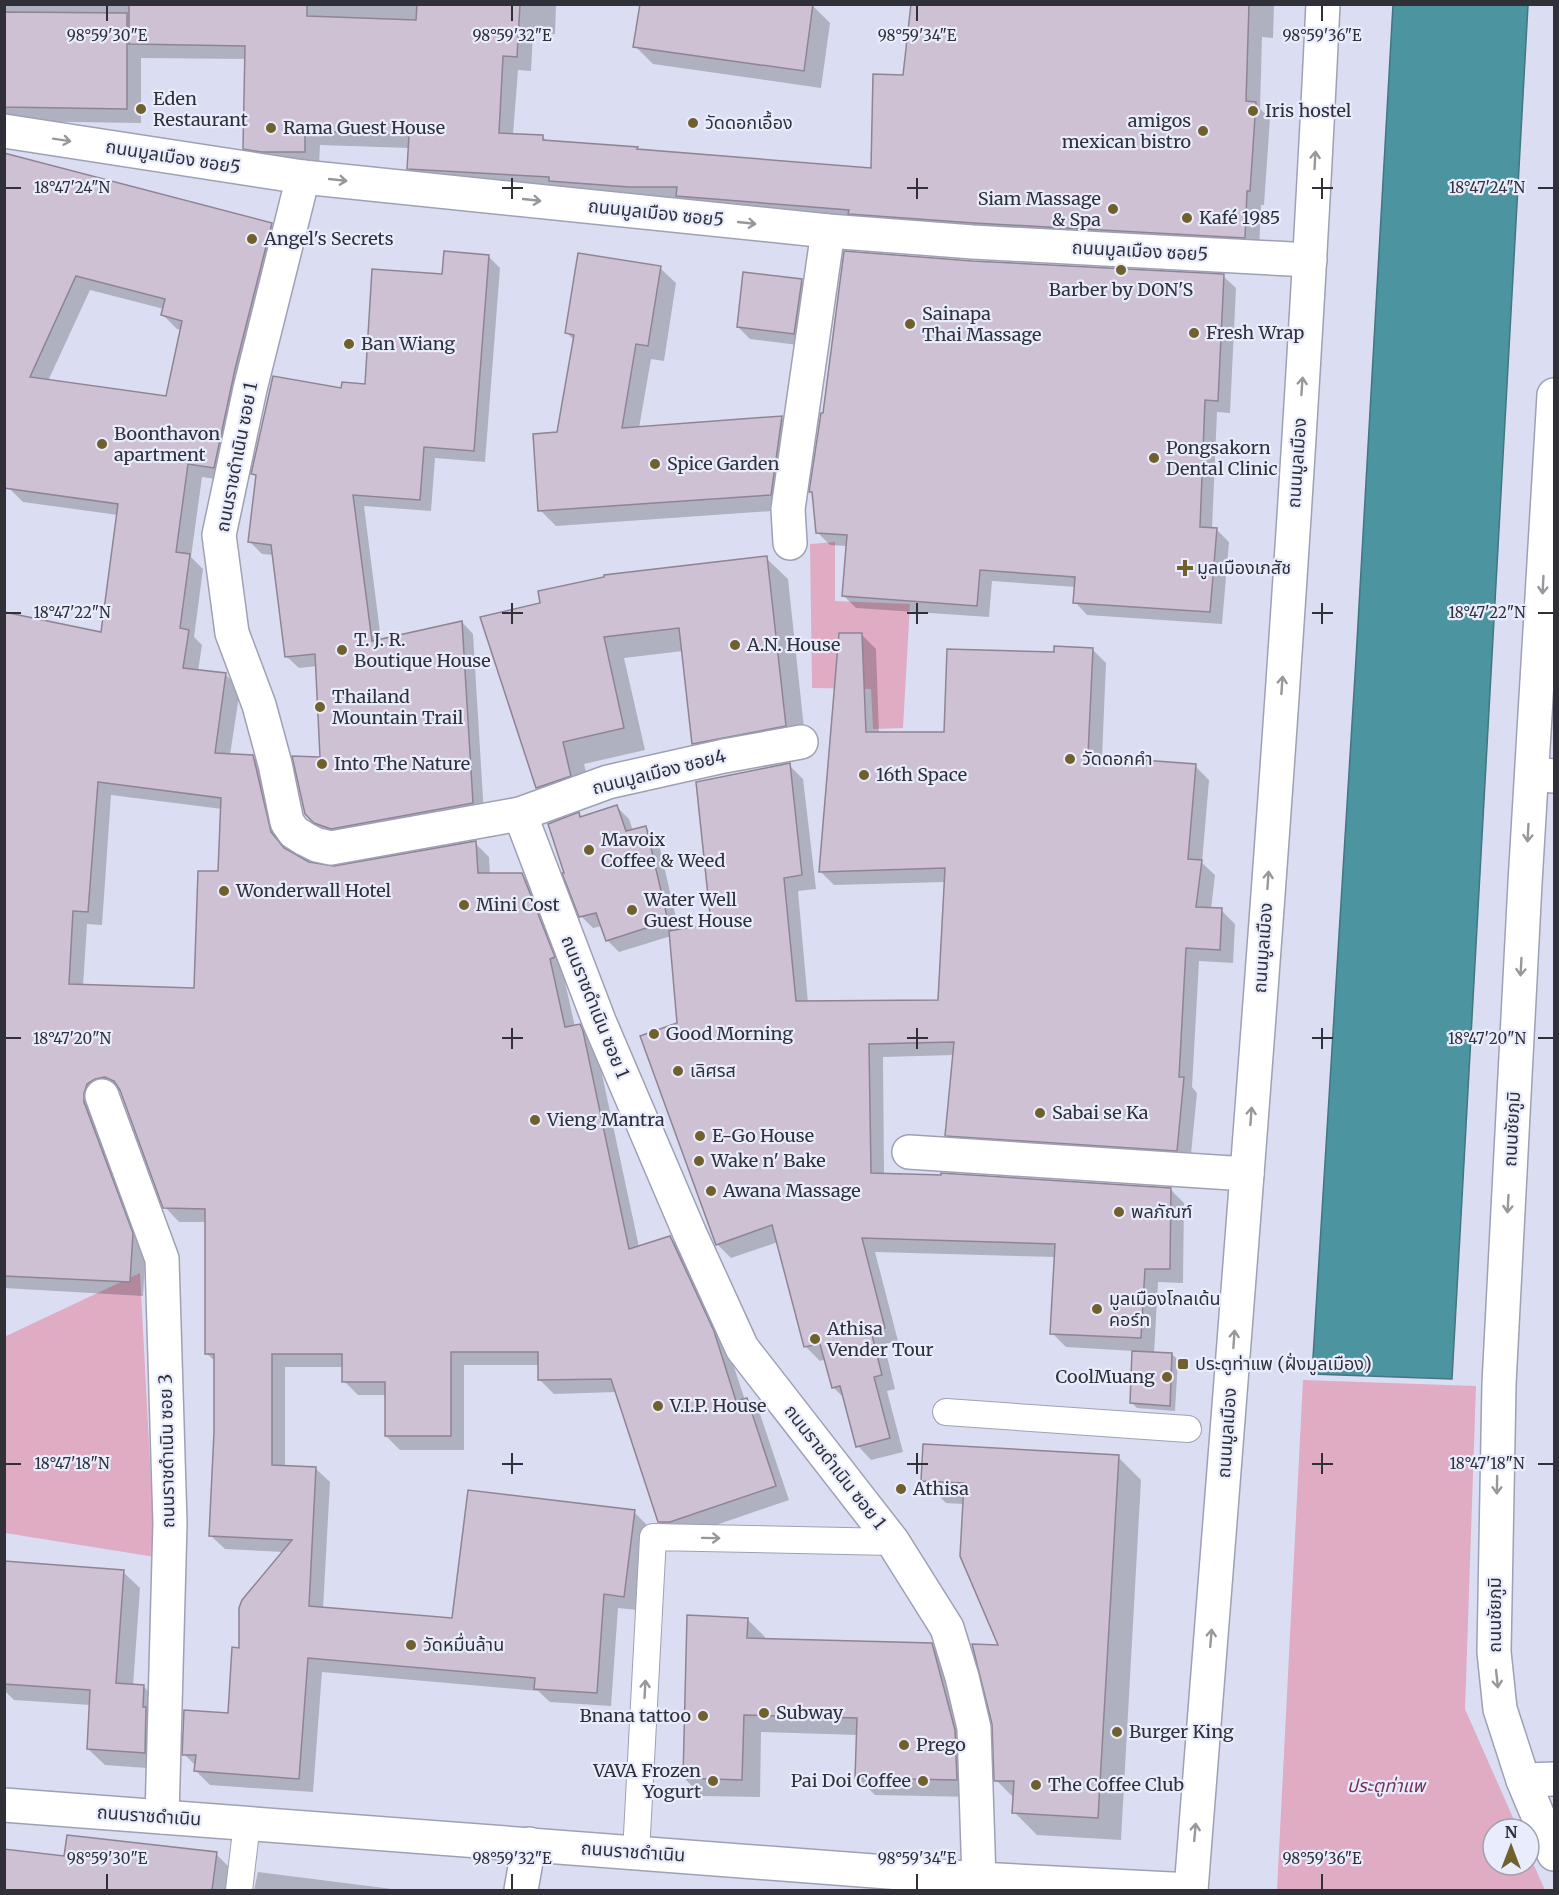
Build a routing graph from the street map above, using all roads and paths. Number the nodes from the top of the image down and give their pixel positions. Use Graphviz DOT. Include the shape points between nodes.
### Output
graph roads {
  1 [pos="1325,9"];
  2 [pos="4,131"];
  3 [pos="303,177"];
  4 [pos="828,231"];
  5 [pos="1310,260"];
  6 [pos="1554,415"];
  7 [pos="1552,475"];
  8 [pos="790,543"];
  9 [pos="1544,727"];
  10 [pos="801,742"];
  11 [pos="1543,775"];
  12 [pos="520,814"];
  13 [pos="102,1096"];
  14 [pos="909,1152"];
  15 [pos="1247,1174"];
  16 [pos="946,1412"];
  17 [pos="1188,1429"];
  18 [pos="893,1542"];
  19 [pos="1539,1779"];
  20 [pos="4,1805"];
  21 [pos="162,1816"];
  22 [pos="247,1823"];
  23 [pos="529,1844"];
  24 [pos="636,1852"];
  25 [pos="1554,1854"];
  26 [pos="979,1878"];
  27 [pos="239,1890"];
  28 [pos="522,1890"];
  29 [pos="1191,1890"];
  5 -- 1 [label="street, ถนนมูลเมือง, one-way"];
  2 -- 3 [label="street, ถนนมูลเมือง ซอย5, one-way"];
  3 -- 4 [label="street, ถนนมูลเมือง ซอย5, one-way"];
  3 -- 12 [label="street, ถนนราชดำเนิน ซอย 1" via="250,389 219,535 232,633 258,705 287,822 305,839 331,849"];
  4 -- 5 [label="street, ถนนมูลเมือง ซอย5"];
  4 -- 8 [label="street" via="788,510"];
  15 -- 5 [label="street, ถนนมูลเมือง, one-way"];
  6 -- 7 [label="street, ถนนชัยภูมิ"];
  7 -- 9 [label="street, ถนนชัยภูมิ, one-way"];
  9 -- 11 [label="street, ถนนชัยภูมิ"];
  10 -- 12 [label="street, ถนนมูลเมือง ซอย4" via="608,782"];
  11 -- 19 [label="street, ถนนชัยภูมิ, one-way" via="1499,1384 1494,1652 1500,1709"];
  12 -- 18 [label="street, ถนนราชดำเนิน ซอย 1" via="599,1021 742,1348"];
  13 -- 21 [label="street, ถนนราชดำเนิน ซอย 3" via="162,1259 170,1523"];
  14 -- 15 [label="street"];
  29 -- 15 [label="street, ถนนมูลเมือง, one-way"];
  16 -- 17 [label="lane"];
  24 -- 18 [label="lane, one-way" via="653,1537"];
  18 -- 26 [label="street, ถนนราชดำเนิน ซอย 1" via="947,1628 962,1677 974,1728"];
  19 -- 25 [label="street, ถนนชัยภูมิ"];
  20 -- 21 [label="street, ถนนราชดำเนิน"];
  21 -- 22 [label="street, ถนนราชดำเนิน"];
  22 -- 23 [label="street, ถนนราชดำเนิน"];
  22 -- 27 [label="lane"];
  23 -- 24 [label="street, ถนนราชดำเนิน"];
  23 -- 28 [label="street"];
  24 -- 26 [label="street, ถนนราชดำเนิน"];
  26 -- 29 [label="street, ถนนราชดำเนิน"];
}
